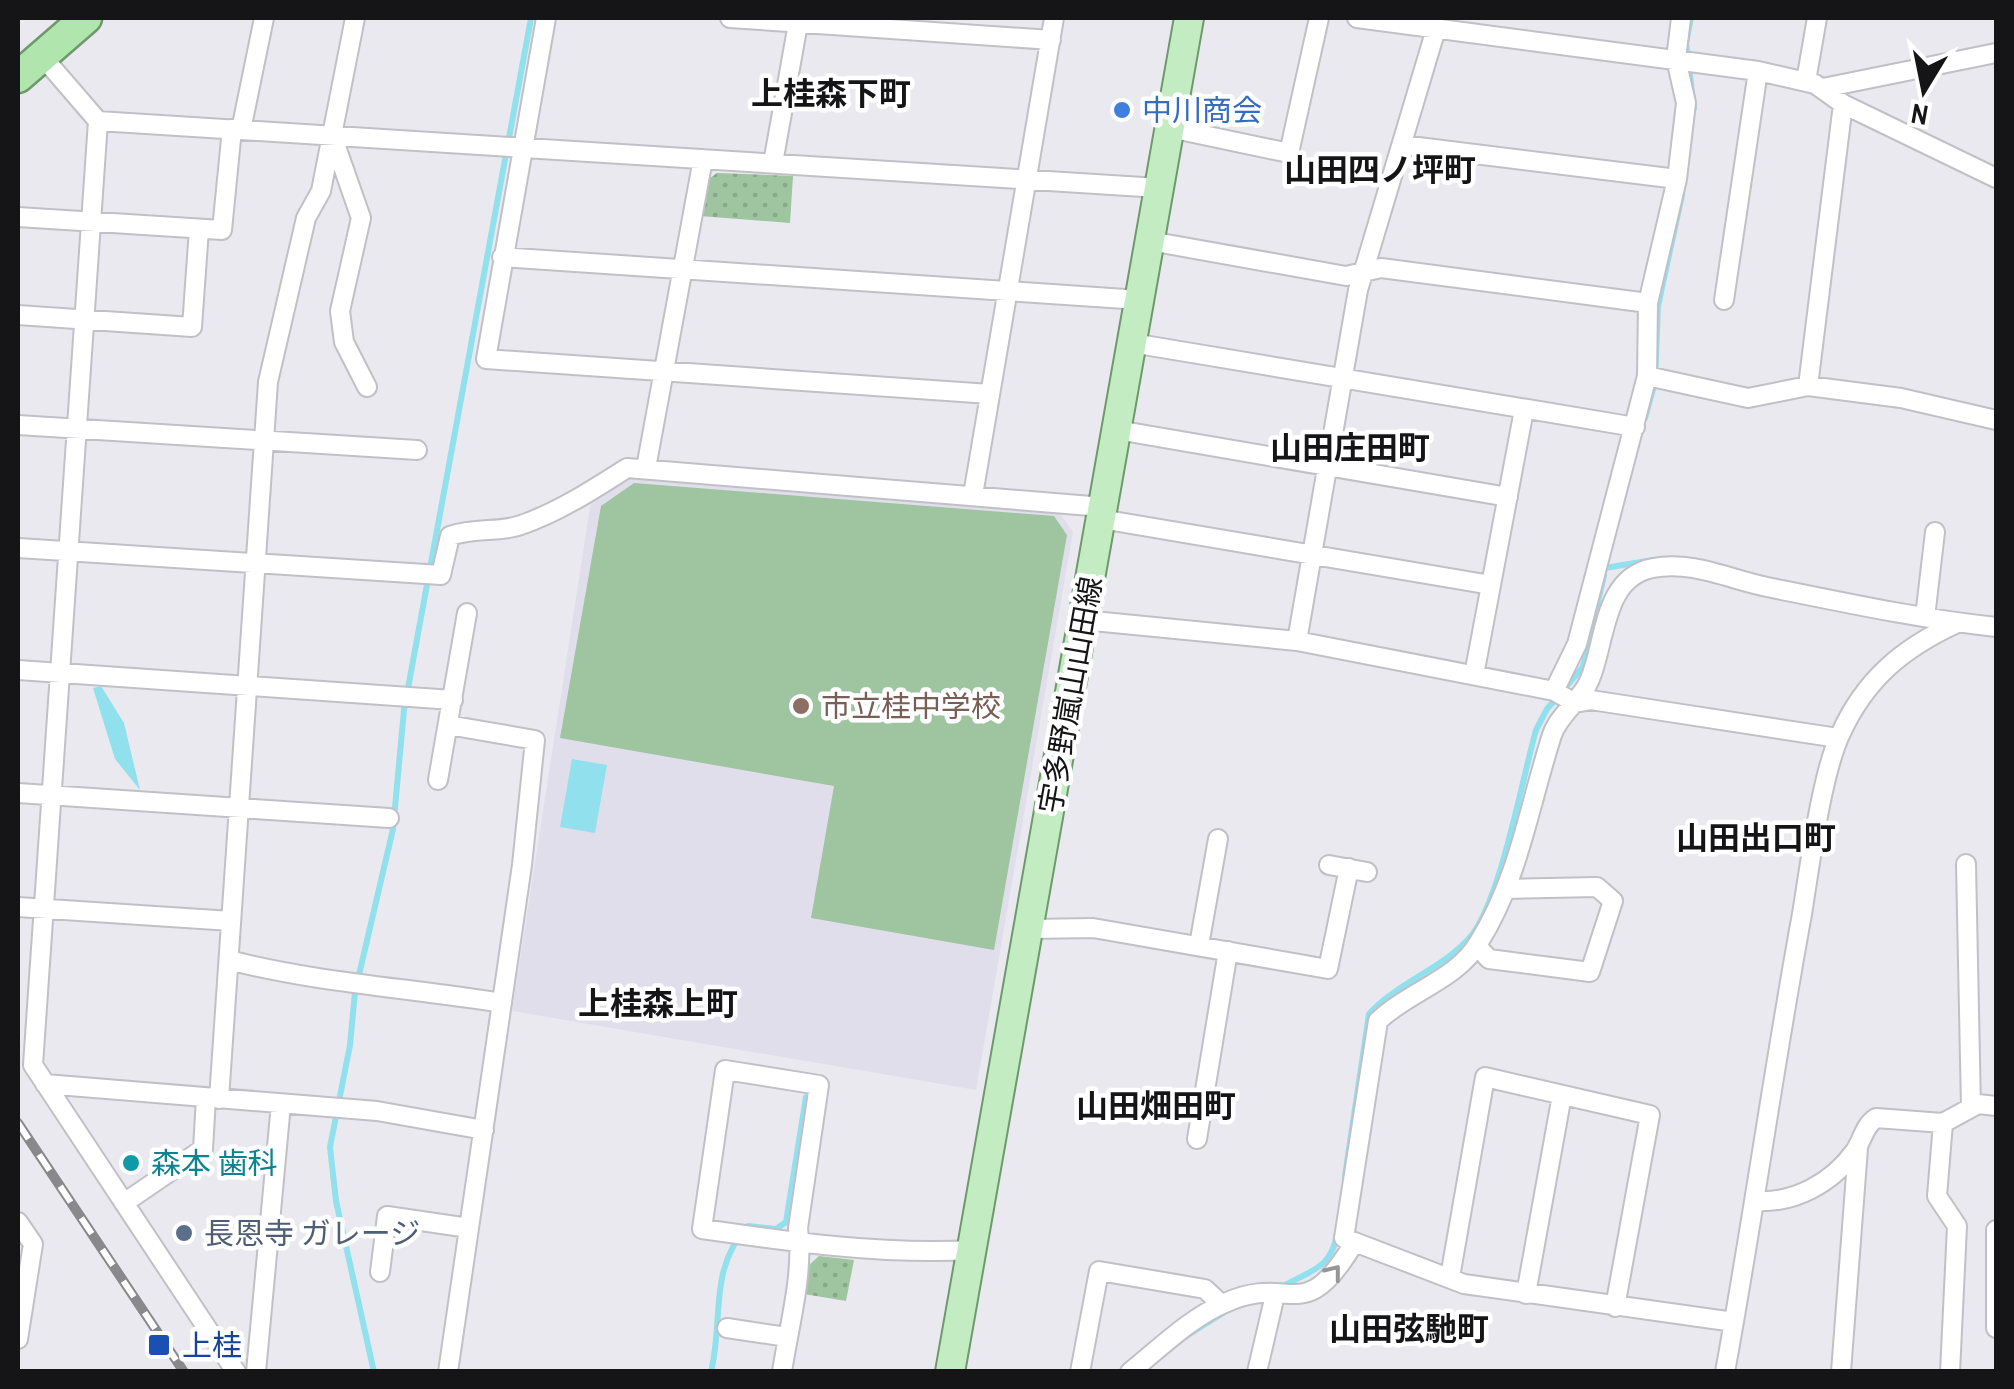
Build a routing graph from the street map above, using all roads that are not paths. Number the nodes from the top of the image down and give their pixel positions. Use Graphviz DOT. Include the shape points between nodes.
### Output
graph roads {
  1 [pos="86,18"];
  2 [pos="264,18"];
  3 [pos="355,18"];
  4 [pos="546,18"];
  5 [pos="730,18"];
  6 [pos="1054,18"];
  7 [pos="1189,18"];
  8 [pos="1319,18"];
  9 [pos="1358,18"];
  10 [pos="1681,18"];
  11 [pos="1817,18"];
  12 [pos="798,20"];
  13 [pos="1490,25"];
  14 [pos="1436,29"];
  15 [pos="1051,40"];
  16 [pos="1996,53"];
  17 [pos="42,56"];
  18 [pos="1676,60"];
  19 [pos="1758,71"];
  20 [pos="18,76"];
  21 [pos="1814,84"];
  22 [pos="1843,104"];
  23 [pos="98,121"];
  24 [pos="1170,128"];
  25 [pos="236,130"];
  26 [pos="333,136"];
  27 [pos="1402,145"];
  28 [pos="522,148"];
  29 [pos="703,159"];
  30 [pos="772,163"];
  31 [pos="1996,178"];
  32 [pos="1027,179"];
  33 [pos="1676,179"];
  34 [pos="1160,188"];
  35 [pos="18,216"];
  36 [pos="88,222"];
  37 [pos="199,229"];
  38 [pos="1150,240"];
  39 [pos="502,257"];
  40 [pos="681,269"];
  41 [pos="1364,271"];
  42 [pos="1008,291"];
  43 [pos="1140,300"];
  44 [pos="1724,300"];
  45 [pos="1648,303"];
  46 [pos="18,315"];
  47 [pos="84,319"];
  48 [pos="1132,342"];
  49 [pos="662,373"];
  50 [pos="1647,376"];
  51 [pos="1342,379"];
  52 [pos="1808,386"];
  53 [pos="368,387"];
  54 [pos="990,394"];
  55 [pos="1524,410"];
  56 [pos="1996,420"];
  57 [pos="18,425"];
  58 [pos="1635,427"];
  59 [pos="78,429"];
  60 [pos="1117,430"];
  61 [pos="264,442"];
  62 [pos="417,450"];
  63 [pos="1325,466"];
  64 [pos="646,468"];
  65 [pos="972,495"];
  66 [pos="1508,497"];
  67 [pos="1102,513"];
  68 [pos="1935,532"];
  69 [pos="18,548"];
  70 [pos="70,551"];
  71 [pos="1311,554"];
  72 [pos="257,564"];
  73 [pos="1492,584"];
  74 [pos="467,614"];
  75 [pos="1926,617"];
  76 [pos="1084,620"];
  77 [pos="1959,623"];
  78 [pos="1996,627"];
  79 [pos="1297,640"];
  80 [pos="18,670"];
  81 [pos="62,674"];
  82 [pos="1474,675"];
  83 [pos="249,686"];
  84 [pos="1554,691"];
  85 [pos="453,700"];
  86 [pos="1575,703"];
  87 [pos="448,725"];
  88 [pos="1838,738"];
  89 [pos="438,780"];
  90 [pos="18,793"];
  91 [pos="52,796"];
  92 [pos="240,809"];
  93 [pos="389,818"];
  94 [pos="1218,839"];
  95 [pos="1966,864"];
  96 [pos="1329,865"];
  97 [pos="1507,889"];
  98 [pos="18,907"];
  99 [pos="44,909"];
  100 [pos="231,921"];
  101 [pos="1029,929"];
  102 [pos="1199,945"];
  103 [pos="1478,946"];
  104 [pos="1228,950"];
  105 [pos="229,960"];
  106 [pos="502,1002"];
  107 [pos="46,1084"];
  108 [pos="1562,1094"];
  109 [pos="212,1098"];
  110 [pos="281,1104"];
  111 [pos="1996,1106"];
  112 [pos="1970,1108"];
  113 [pos="1942,1123"];
  114 [pos="484,1130"];
  115 [pos="1197,1139"];
  116 [pos="1858,1146"];
  117 [pos="1754,1201"];
  118 [pos="124,1203"];
  119 [pos="18,1222"];
  120 [pos="470,1228"];
  121 [pos="1996,1230"];
  122 [pos="800,1242"];
  123 [pos="1354,1243"];
  124 [pos="973,1250"];
  125 [pos="380,1272"];
  126 [pos="1450,1277"];
  127 [pos="1526,1294"];
  128 [pos="1275,1295"];
  129 [pos="21,1304"];
  130 [pos="1221,1304"];
  131 [pos="1615,1307"];
  132 [pos="1734,1322"];
  133 [pos="726,1328"];
  134 [pos="1996,1328"];
  135 [pos="787,1337"];
  136 [pos="18,1339"];
  137 [pos="236,1372"];
  138 [pos="256,1372"];
  139 [pos="448,1372"];
  140 [pos="782,1372"];
  141 [pos="950,1372"];
  142 [pos="1080,1372"];
  143 [pos="1130,1372"];
  144 [pos="1257,1372"];
  145 [pos="1725,1372"];
  146 [pos="1842,1372"];
  147 [pos="1950,1372"];
  1 -- 17 [label="highway"];
  2 -- 25 [label="street"];
  3 -- 26 [label="street"];
  4 -- 28 [label="street"];
  5 -- 12 [label="street"];
  6 -- 15 [label="street"];
  7 -- 24 [label="main road, 宇多野嵐山山田線"];
  8 -- 24 [label="street" via="1289,153"];
  9 -- 14 [label="street"];
  10 -- 18 [label="street"];
  11 -- 21 [label="street"];
  12 -- 15 [label="street"];
  12 -- 30 [label="street"];
  13 -- 14 [label="street"];
  13 -- 18 [label="street"];
  14 -- 27 [label="street"];
  15 -- 32 [label="street"];
  16 -- 21 [label="street"];
  17 -- 20 [label="highway"];
  17 -- 23 [label="street"];
  18 -- 19 [label="street"];
  18 -- 33 [label="street" via="1686,103"];
  19 -- 21 [label="street"];
  19 -- 44 [label="street"];
  21 -- 22 [label="street"];
  22 -- 31 [label="street"];
  22 -- 52 [label="street"];
  23 -- 25 [label="street"];
  23 -- 36 [label="street"];
  24 -- 34 [label="main road, 宇多野嵐山山田線"];
  25 -- 26 [label="street"];
  25 -- 37 [label="street" via="222,230"];
  26 -- 28 [label="street"];
  26 -- 53 [label="street" via="361,218 340,312 344,342"];
  26 -- 61 [label="street" via="321,192 306,218 268,382"];
  27 -- 33 [label="street"];
  27 -- 41 [label="street"];
  28 -- 29 [label="street"];
  28 -- 39 [label="street"];
  29 -- 30 [label="street"];
  29 -- 40 [label="street"];
  30 -- 32 [label="street"];
  32 -- 34 [label="street"];
  32 -- 42 [label="street"];
  33 -- 45 [label="street"];
  34 -- 38 [label="main road, 宇多野嵐山山田線"];
  35 -- 36 [label="street"];
  36 -- 37 [label="street"];
  36 -- 47 [label="street"];
  37 -- 47 [label="street" via="192,326"];
  38 -- 41 [label="street" via="1346,276"];
  38 -- 43 [label="main road, 宇多野嵐山山田線"];
  39 -- 40 [label="street"];
  39 -- 49 [label="street" via="486,359"];
  40 -- 42 [label="street"];
  40 -- 49 [label="street"];
  41 -- 45 [label="street"];
  41 -- 51 [label="street"];
  42 -- 43 [label="street"];
  42 -- 54 [label="street"];
  43 -- 48 [label="main road, 宇多野嵐山山田線"];
  45 -- 50 [label="street"];
  46 -- 47 [label="street"];
  47 -- 59 [label="street"];
  48 -- 51 [label="street"];
  48 -- 60 [label="main road, 宇多野嵐山山田線"];
  49 -- 54 [label="street"];
  49 -- 64 [label="street"];
  50 -- 52 [label="street" via="1748,398"];
  50 -- 58 [label="street"];
  51 -- 55 [label="street"];
  51 -- 63 [label="street"];
  52 -- 56 [label="street" via="1947,406"];
  54 -- 65 [label="street"];
  55 -- 58 [label="street"];
  55 -- 66 [label="street"];
  57 -- 59 [label="street"];
  58 -- 84 [label="street" via="1578,644"];
  59 -- 61 [label="street"];
  59 -- 70 [label="street"];
  60 -- 63 [label="street"];
  60 -- 67 [label="main road, 宇多野嵐山山田線"];
  61 -- 62 [label="street"];
  61 -- 72 [label="street"];
  63 -- 66 [label="street"];
  63 -- 71 [label="street"];
  64 -- 65 [label="street"];
  64 -- 72 [label="street" via="627,468 518,526 474,527 450,536 441,575"];
  65 -- 67 [label="street"];
  66 -- 73 [label="street"];
  67 -- 71 [label="street"];
  67 -- 76 [label="main road, 宇多野嵐山山田線"];
  68 -- 75 [label="street"];
  69 -- 70 [label="street"];
  70 -- 72 [label="street"];
  70 -- 81 [label="street"];
  71 -- 73 [label="street"];
  71 -- 79 [label="street"];
  72 -- 83 [label="street"];
  73 -- 82 [label="street"];
  74 -- 85 [label="street"];
  75 -- 77 [label="street"];
  75 -- 86 [label="street" via="1678,566 1650,568 1617,589 1589,682"];
  76 -- 79 [label="street"];
  76 -- 101 [label="main road, 宇多野嵐山山田線"];
  77 -- 78 [label="street"];
  77 -- 88 [label="street" via="1914,642 1891,662"];
  79 -- 82 [label="street"];
  80 -- 81 [label="street"];
  81 -- 83 [label="street"];
  81 -- 91 [label="street"];
  82 -- 84 [label="street"];
  83 -- 85 [label="street"];
  83 -- 92 [label="street"];
  84 -- 86 [label="street"];
  85 -- 87 [label="street"];
  86 -- 88 [label="street" via="1591,700"];
  86 -- 97 [label="street" via="1553,730"];
  87 -- 89 [label="street"];
  87 -- 106 [label="street" via="535,740"];
  88 -- 117 [label="street" via="1769,1087"];
  90 -- 91 [label="street"];
  91 -- 92 [label="street"];
  91 -- 99 [label="street"];
  92 -- 93 [label="street"];
  92 -- 100 [label="street"];
  94 -- 102 [label="street"];
  95 -- 112 [label="street"];
  96 -- 104 [label="street" via="1358,870 1328,969"];
  97 -- 103 [label="street"];
  97 -- 103 [label="street" via="1597,888 1613,900 1590,972 1489,959"];
  98 -- 99 [label="street"];
  99 -- 100 [label="street"];
  99 -- 107 [label="street" via="33,1065"];
  100 -- 105 [label="street"];
  101 -- 102 [label="street" via="1093,928"];
  101 -- 124 [label="main road, 宇多野嵐山山田線"];
  102 -- 104 [label="street"];
  103 -- 123 [label="street" via="1378,1021 1344,1238"];
  104 -- 115 [label="street"];
  105 -- 106 [label="street" via="288,975"];
  105 -- 109 [label="street"];
  106 -- 114 [label="street"];
  107 -- 109 [label="street"];
  107 -- 118 [label="street"];
  108 -- 126 [label="street" via="1485,1077"];
  108 -- 127 [label="street"];
  108 -- 131 [label="street" via="1650,1115"];
  109 -- 110 [label="street"];
  109 -- 118 [label="street" via="202,1149"];
  110 -- 114 [label="street" via="378,1111"];
  110 -- 138 [label="street"];
  111 -- 112 [label="street"];
  112 -- 113 [label="street"];
  113 -- 116 [label="street" via="1876,1118"];
  113 -- 147 [label="street" via="1937,1196 1957,1226"];
  114 -- 120 [label="street"];
  116 -- 117 [label="street" via="1838,1173 1812,1189 1774,1203"];
  116 -- 146 [label="street"];
  117 -- 132 [label="street"];
  118 -- 137 [label="street"];
  119 -- 129 [label="street" via="33,1244"];
  120 -- 125 [label="street" via="387,1216"];
  120 -- 139 [label="street"];
  121 -- 134 [label="street"];
  122 -- 122 [label="street" via="702,1230 725,1070 818,1085"];
  122 -- 124 [label="street" via="907,1254"];
  122 -- 135 [label="street"];
  123 -- 126 [label="street"];
  128 -- 123 [label="street, one-way" via="1311,1294 1332,1280"];
  124 -- 141 [label="main road, 宇多野嵐山山田線"];
  126 -- 127 [label="street"];
  127 -- 131 [label="street"];
  128 -- 130 [label="street"];
  128 -- 144 [label="street"];
  129 -- 136 [label="street"];
  130 -- 142 [label="street" via="1206,1289 1098,1271"];
  130 -- 143 [label="street"];
  131 -- 132 [label="street"];
  132 -- 145 [label="street"];
  133 -- 135 [label="street"];
  135 -- 140 [label="street"];
}
